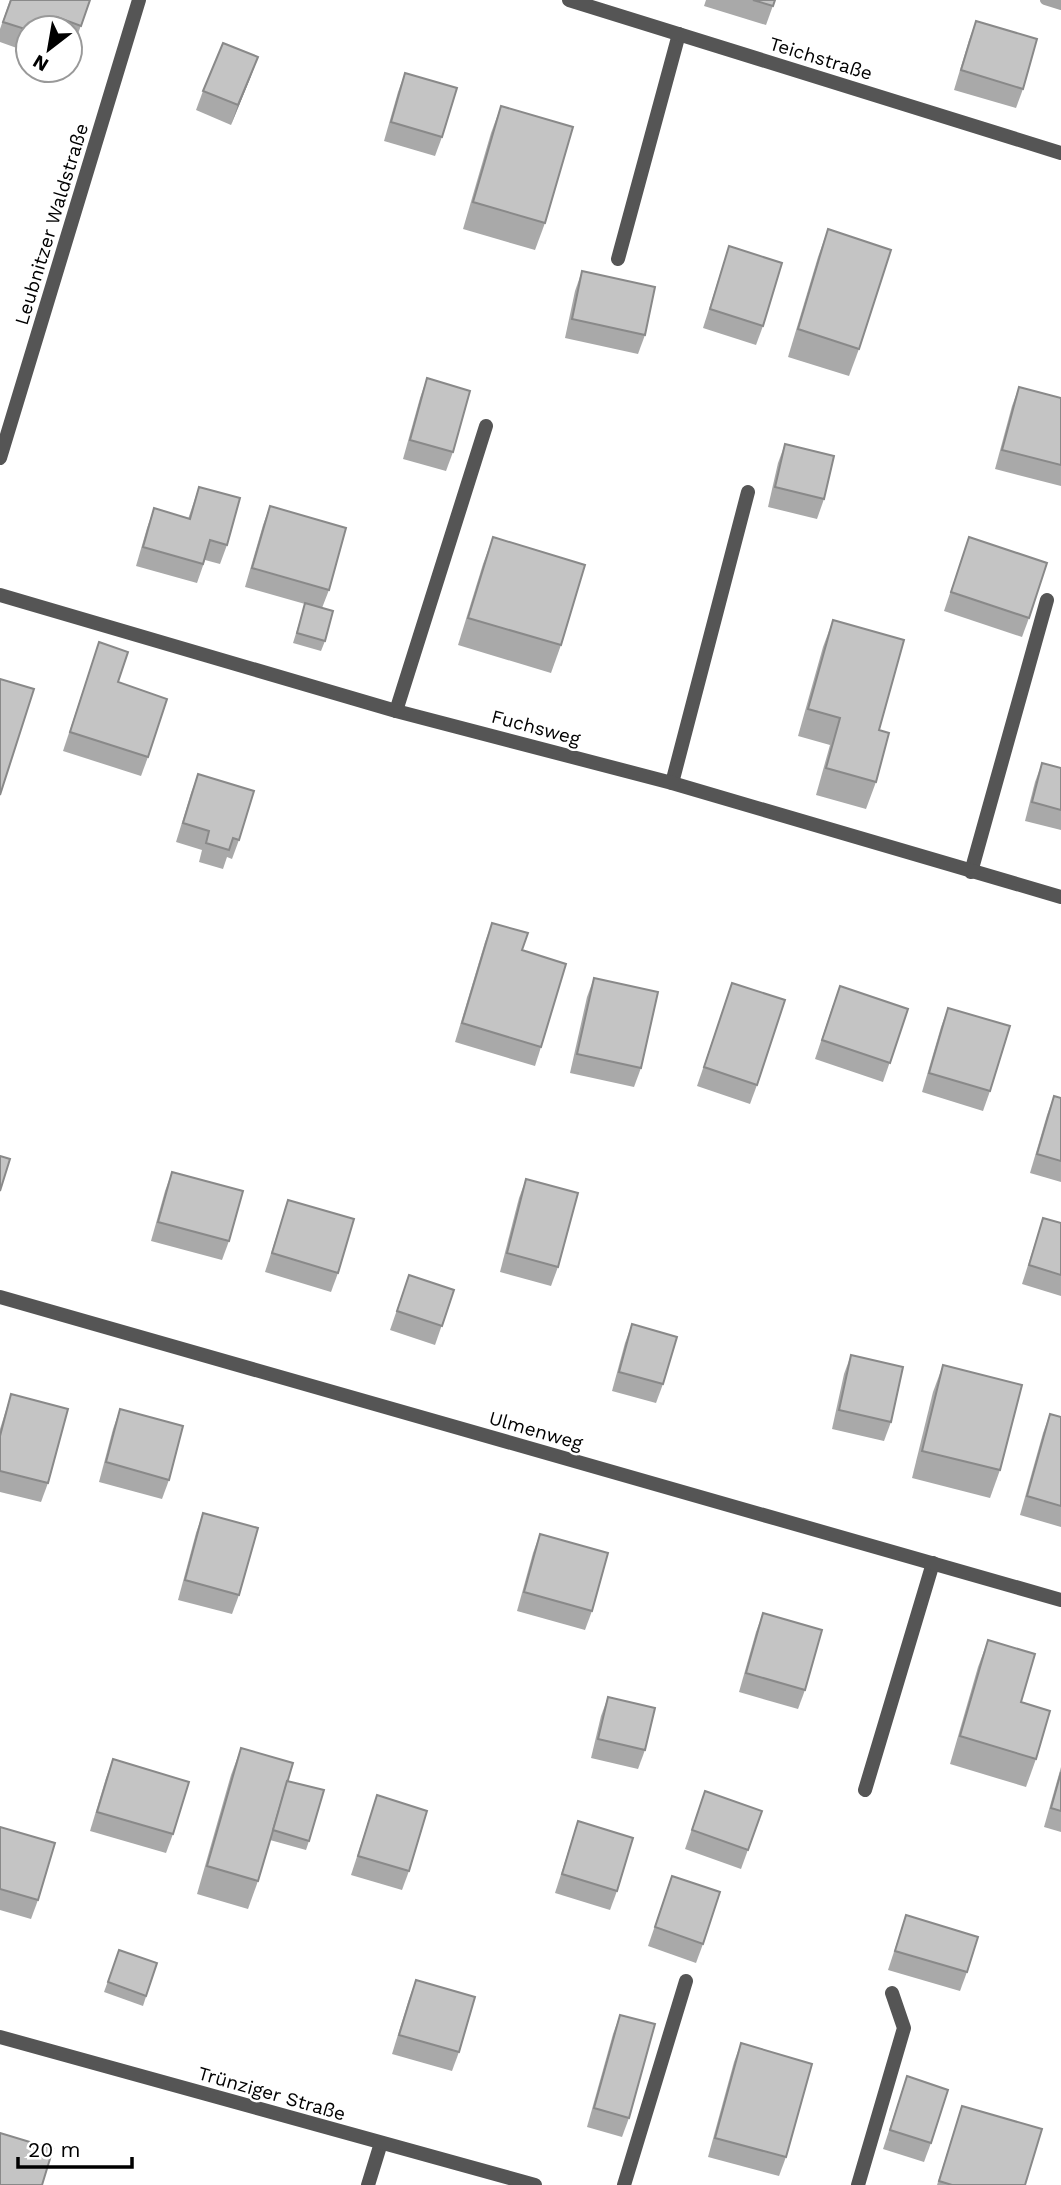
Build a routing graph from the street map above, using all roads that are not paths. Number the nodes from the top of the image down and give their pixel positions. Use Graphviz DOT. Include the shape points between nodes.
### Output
graph roads {
  1 [pos="139,0"];
  2 [pos="569,0"];
  3 [pos="679,34"];
  4 [pos="1061,153"];
  5 [pos="618,259"];
  6 [pos="486,426"];
  7 [pos="0,455"];
  8 [pos="748,492"];
  9 [pos="0,595"];
  10 [pos="1046,600"];
  11 [pos="396,710"];
  12 [pos="672,782"];
  13 [pos="971,872"];
  14 [pos="1061,897"];
  15 [pos="0,1297"];
  16 [pos="933,1563"];
  17 [pos="1061,1600"];
  18 [pos="865,1790"];
  19 [pos="686,1981"];
  20 [pos="892,1993"];
  21 [pos="0,2037"];
  22 [pos="381,2143"];
  23 [pos="487,2179"];
  24 [pos="368,2185"];
  25 [pos="535,2185"];
  26 [pos="624,2185"];
  27 [pos="858,2185"];
  1 -- 7 [label="street, Leubnitzer Waldstraße"];
  2 -- 3 [label="street, Teichstraße"];
  3 -- 4 [label="street, Teichstraße"];
  3 -- 5 [label="street"];
  6 -- 11 [label="street"];
  8 -- 12 [label="street"];
  9 -- 11 [label="street, Fuchsweg"];
  10 -- 13 [label="street"];
  11 -- 12 [label="street, Fuchsweg"];
  12 -- 13 [label="street, Fuchsweg"];
  13 -- 14 [label="street, Fuchsweg"];
  15 -- 16 [label="street, Ulmenweg"];
  16 -- 17 [label="street, Ulmenweg"];
  16 -- 18 [label="street"];
  19 -- 26 [label="street"];
  20 -- 27 [label="street" via="904,2028"];
  21 -- 22 [label="street, Trünziger Straße"];
  22 -- 23 [label="street, Trünziger Straße"];
  22 -- 24 [label="street"];
  23 -- 25 [label="street, Trünziger Straße"];
}
